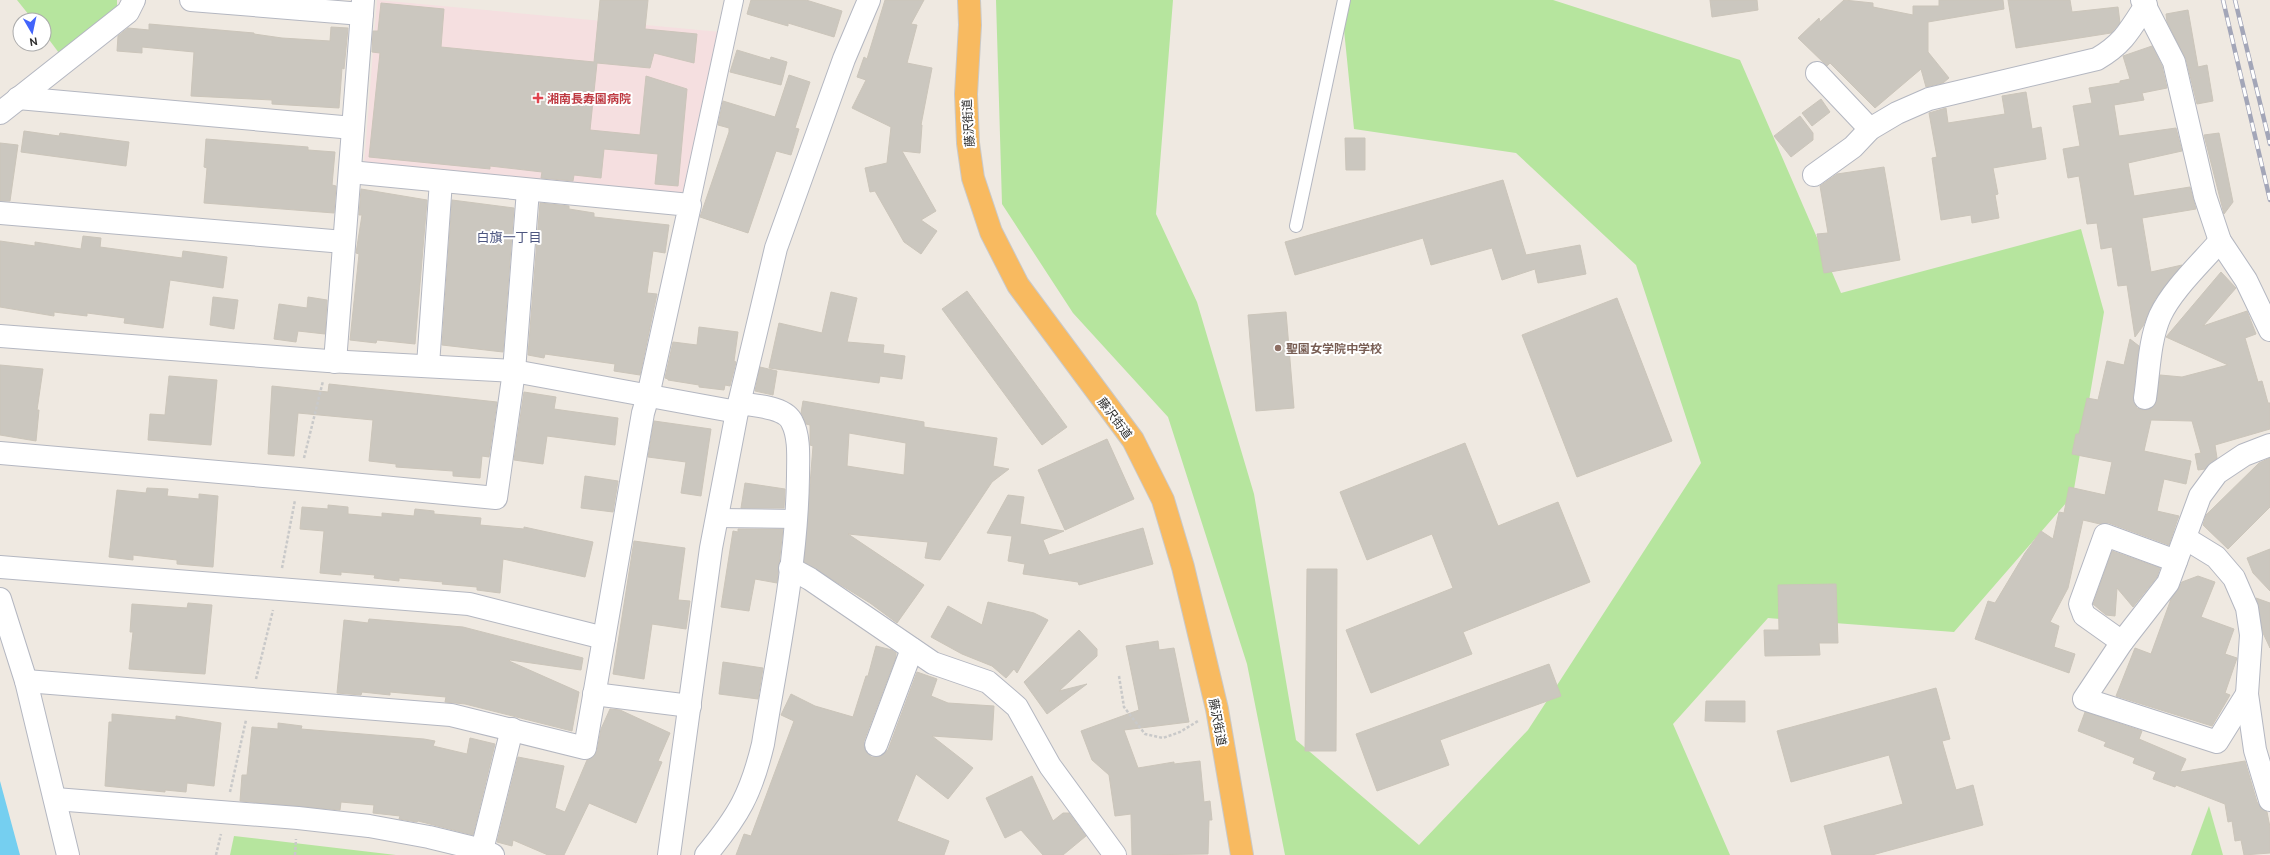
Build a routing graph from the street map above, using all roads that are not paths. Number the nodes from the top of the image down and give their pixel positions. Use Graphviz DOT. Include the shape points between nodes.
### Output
graph roads {
  1 [pos="134,0"];
  2 [pos="191,0"];
  3 [pos="734,0"];
  4 [pos="869,0"];
  5 [pos="969,0"];
  6 [pos="1344,0"];
  7 [pos="2144,2"];
  8 [pos="363,7"];
  9 [pos="1817,73"];
  10 [pos="18,98"];
  11 [pos="0,113"];
  12 [pos="353,128"];
  13 [pos="1870,129"];
  14 [pos="350,172"];
  15 [pos="1814,175"];
  16 [pos="441,181"];
  17 [pos="528,190"];
  18 [pos="690,205"];
  19 [pos="0,213"];
  20 [pos="1296,226"];
  21 [pos="2220,241"];
  22 [pos="344,242"];
  23 [pos="2270,330"];
  24 [pos="0,336"];
  25 [pos="335,362"];
  26 [pos="428,365"];
  27 [pos="514,371"];
  28 [pos="648,396"];
  29 [pos="2145,398"];
  30 [pos="738,408"];
  31 [pos="2270,445"];
  32 [pos="0,453"];
  33 [pos="717,518"];
  34 [pos="797,519"];
  35 [pos="2185,538"];
  36 [pos="2176,561"];
  37 [pos="0,567"];
  38 [pos="790,568"];
  39 [pos="0,599"];
  40 [pos="604,638"];
  41 [pos="2122,642"];
  42 [pos="912,649"];
  43 [pos="26,681"];
  44 [pos="594,694"];
  45 [pos="2247,694"];
  46 [pos="690,706"];
  47 [pos="512,729"];
  48 [pos="876,745"];
  49 [pos="55,799"];
  50 [pos="2270,800"];
  51 [pos="427,846"];
  52 [pos="487,853"];
  53 [pos="68,855"];
  54 [pos="669,855"];
  55 [pos="706,855"];
  56 [pos="1115,855"];
  57 [pos="1242,855"];
  1 -- 10 [label="street" via="128,12"];
  2 -- 8 [label="street"];
  3 -- 18 [label="street"];
  4 -- 30 [label="street" via="844,59 776,248"];
  5 -- 57 [label="highway, 藤沢街道" via="966,94 968,143 973,178 991,232 1018,285 1132,440 1163,500 1183,567 1217,708"];
  6 -- 20 [label="lane"];
  7 -- 13 [label="street" via="2128,33 2115,49 2097,59 1929,99"];
  7 -- 21 [label="street" via="2174,62 2205,196"];
  8 -- 12 [label="street"];
  9 -- 13 [label="street"];
  10 -- 11 [label="street"];
  10 -- 12 [label="street"];
  12 -- 14 [label="street"];
  13 -- 15 [label="street" via="1854,147"];
  14 -- 16 [label="street"];
  14 -- 22 [label="street"];
  16 -- 17 [label="street"];
  16 -- 26 [label="street"];
  17 -- 18 [label="street"];
  17 -- 27 [label="street"];
  18 -- 28 [label="street"];
  19 -- 22 [label="street"];
  21 -- 23 [label="street" via="2246,280"];
  21 -- 29 [label="street" via="2170,299 2160,316 2153,340"];
  22 -- 25 [label="street"];
  24 -- 25 [label="street"];
  25 -- 26 [label="street"];
  26 -- 27 [label="street"];
  27 -- 28 [label="street"];
  27 -- 32 [label="street" via="496,498"];
  28 -- 30 [label="street"];
  28 -- 40 [label="street" via="642,413"];
  30 -- 33 [label="street"];
  30 -- 34 [label="street" via="776,410 792,421 798,457"];
  31 -- 35 [label="street" via="2244,455 2217,473 2200,496"];
  33 -- 34 [label="street"];
  33 -- 46 [label="street"];
  34 -- 38 [label="street"];
  35 -- 36 [label="street"];
  35 -- 45 [label="street" via="2216,557 2234,578 2247,608 2251,636"];
  36 -- 41 [label="street" via="2168,583"];
  36 -- 41 [label="street" via="2105,535 2080,604 2084,615"];
  37 -- 40 [label="street" via="469,604"];
  38 -- 42 [label="street"];
  38 -- 55 [label="street" via="763,744 755,778 737,815"];
  39 -- 43 [label="street"];
  40 -- 44 [label="street"];
  41 -- 45 [label="street" via="2084,699 2217,742"];
  42 -- 48 [label="street"];
  42 -- 56 [label="street" via="933,663 988,682 1017,707 1050,766"];
  43 -- 47 [label="street" via="451,715"];
  43 -- 49 [label="street"];
  44 -- 46 [label="street"];
  44 -- 47 [label="street" via="586,748"];
  45 -- 50 [label="street" via="2255,750"];
  46 -- 54 [label="street"];
  47 -- 52 [label="street"];
  49 -- 51 [label="street" via="369,826"];
  49 -- 53 [label="street"];
  51 -- 52 [label="street"];
}
